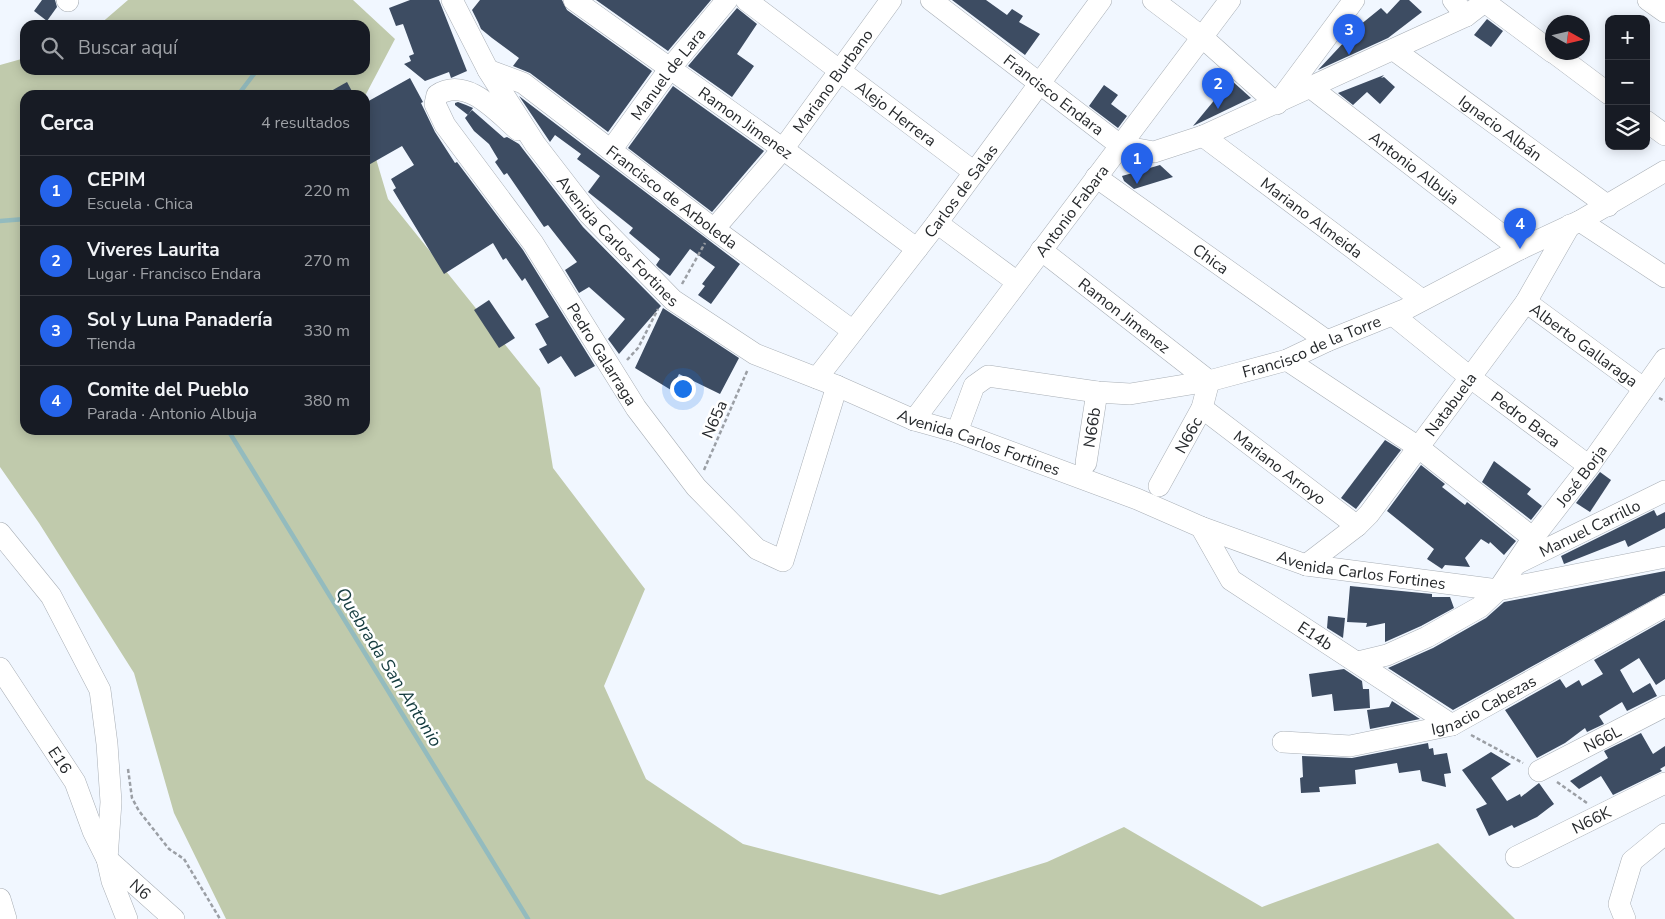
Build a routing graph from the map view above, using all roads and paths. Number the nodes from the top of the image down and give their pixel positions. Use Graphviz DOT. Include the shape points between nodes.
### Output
graph roads {
  1 [pos="452,0"];
  2 [pos="574,0"];
  3 [pos="727,0"];
  4 [pos="746,0"];
  5 [pos="891,0"];
  6 [pos="931,0"];
  7 [pos="1153,0"];
  8 [pos="1230,0"];
  9 [pos="1354,0"];
  10 [pos="1648,0"];
  11 [pos="1098,1"];
  12 [pos="1486,1"];
  13 [pos="1456,4"];
  14 [pos="1665,12"];
  15 [pos="1202,37"];
  16 [pos="1545,46"];
  17 [pos="1394,50"];
  18 [pos="1564,60"];
  19 [pos="671,67"];
  20 [pos="488,70"];
  21 [pos="840,71"];
  22 [pos="1038,84"];
  23 [pos="1310,87"];
  24 [pos="1605,91"];
  25 [pos="1277,104"];
  26 [pos="1650,124"];
  27 [pos="1665,135"];
  28 [pos="1203,136"];
  29 [pos="535,144"];
  30 [pos="1121,146"];
  31 [pos="783,148"];
  32 [pos="611,150"];
  33 [pos="1665,170"];
  34 [pos="974,172"];
  35 [pos="1096,177"];
  36 [pos="1608,206"];
  37 [pos="937,223"];
  38 [pos="1575,223"];
  39 [pos="710,235"];
  40 [pos="917,249"];
  41 [pos="1520,249"];
  42 [pos="1041,250"];
  43 [pos="1665,277"];
  44 [pos="1017,282"];
  45 [pos="681,286"];
  46 [pos="1422,300"];
  47 [pos="662,302"];
  48 [pos="1526,302"];
  49 [pos="1393,315"];
  50 [pos="852,331"];
  51 [pos="1327,340"];
  52 [pos="1665,359"];
  53 [pos="1287,360"];
  54 [pos="622,366"];
  55 [pos="748,368"];
  56 [pos="817,378"];
  57 [pos="1471,378"];
  58 [pos="1209,381"];
  59 [pos="837,386"];
  60 [pos="1097,392"];
  61 [pos="1651,393"];
  62 [pos="1665,401"];
  63 [pos="1202,408"];
  64 [pos="914,420"];
  65 [pos="956,432"];
  66 [pos="1418,447"];
  67 [pos="1086,463"];
  68 [pos="1589,466"];
  69 [pos="704,470"];
  70 [pos="1159,486"];
  71 [pos="1665,491"];
  72 [pos="1357,526"];
  73 [pos="1201,527"];
  74 [pos="0,533"];
  75 [pos="1533,538"];
  76 [pos="1665,557"];
  77 [pos="1516,564"];
  78 [pos="1306,566"];
  79 [pos="1498,590"];
  80 [pos="1665,606"];
  81 [pos="1358,662"];
  82 [pos="0,668"];
  83 [pos="1665,706"];
  84 [pos="1452,725"];
  85 [pos="1283,742"];
  86 [pos="125,762"];
  87 [pos="1539,771"];
  88 [pos="1665,783"];
  89 [pos="1665,834"];
  90 [pos="1516,857"];
  91 [pos="107,859"];
  92 [pos="0,899"];
  93 [pos="6,919"];
  94 [pos="127,919"];
  95 [pos="174,919"];
  96 [pos="220,919"];
  97 [pos="1625,919"];
  1 -- 20 [label="street, Avenida Carlos Fortines"];
  2 -- 19 [label="street, Ramon Jimenez"];
  3 -- 19 [label="street, Manuel de Lara"];
  4 -- 21 [label="street, Alejo Herrera"];
  5 -- 21 [label="street, Mariano Burbano"];
  6 -- 22 [label="street, Francisco Endara"];
  7 -- 15 [label="street"];
  8 -- 15 [label="street, Antonio Fabara"];
  9 -- 25 [label="street"];
  10 -- 14 [label="street"];
  11 -- 22 [label="street, Carlos de Salas"];
  12 -- 13 [label="street, Francisco Endara"];
  12 -- 16 [label="street"];
  13 -- 17 [label="street, Francisco Endara"];
  15 -- 25 [label="street"];
  15 -- 30 [label="street, Antonio Fabara"];
  17 -- 23 [label="street, Francisco Endara"];
  17 -- 36 [label="street, Ignacio Albán"];
  18 -- 24 [label="street"];
  19 -- 31 [label="street, Ramon Jimenez"];
  19 -- 32 [label="street, Manuel de Lara"];
  20 -- 29 [label="street, Avenida Carlos Fortines"];
  20 -- 32 [label="street, Francisco de Arboleda" via="523,83"];
  21 -- 31 [label="street, Mariano Burbano"];
  21 -- 34 [label="street, Alejo Herrera"];
  22 -- 30 [label="street, Francisco Endara"];
  22 -- 34 [label="street, Carlos de Salas"];
  23 -- 25 [label="street, Francisco Endara"];
  23 -- 41 [label="street, Antonio Albuja"];
  25 -- 28 [label="street, Francisco Endara"];
  26 -- 27 [label="street"];
  28 -- 30 [label="street, Francisco Endara" via="1154,152"];
  28 -- 46 [label="street, Mariano Almeida"];
  29 -- 56 [label="street, Avenida Carlos Fortines" via="589,214 673,300 755,354"];
  29 -- 59 [label="street, Pedro Galarraga" via="479,97 454,89 437,95 435,104 445,125 533,243 626,393 696,487 757,548 783,561"];
  30 -- 35 [label="street, Antonio Fabara"];
  31 -- 39 [label="street, Mariano Burbano"];
  31 -- 40 [label="street, Ramon Jimenez"];
  32 -- 39 [label="street, Francisco de Arboleda"];
  33 -- 36 [label="street, Francisco de la Torre"];
  34 -- 37 [label="street, Carlos de Salas"];
  35 -- 42 [label="street, Antonio Fabara"];
  35 -- 51 [label="street, Chica"];
  36 -- 38 [label="street, Francisco de la Torre"];
  37 -- 40 [label="street, Carlos de Salas"];
  37 -- 44 [label="street"];
  38 -- 41 [label="street, Francisco de la Torre"];
  38 -- 43 [label="street"];
  38 -- 48 [label="street, Natabuela"];
  39 -- 45 [label="path"];
  39 -- 50 [label="street, Francisco de Arboleda"];
  40 -- 50 [label="street, Carlos de Salas"];
  41 -- 46 [label="street, Francisco de la Torre"];
  42 -- 44 [label="street, Antonio Fabara"];
  42 -- 58 [label="street, Ramon Jimenez"];
  44 -- 64 [label="street, Antonio Fabara"];
  46 -- 49 [label="street, Francisco de la Torre"];
  47 -- 54 [label="path" via="638,348"];
  48 -- 57 [label="street, Natabuela"];
  48 -- 61 [label="street, Alberto Gallaraga"];
  49 -- 51 [label="street, Francisco de la Torre"];
  49 -- 57 [label="street, Pedro Baca"];
  50 -- 56 [label="street, Carlos de Salas"];
  51 -- 53 [label="street, Francisco de la Torre"];
  52 -- 61 [label="street, José Borja"];
  53 -- 58 [label="street, Francisco de la Torre"];
  53 -- 66 [label="street"];
  55 -- 69 [label="path, N65a"];
  56 -- 59 [label="street, Avenida Carlos Fortines"];
  57 -- 66 [label="street, Natabuela"];
  57 -- 68 [label="street, Pedro Baca"];
  58 -- 60 [label="street, Francisco de la Torre" via="1130,394"];
  58 -- 63 [label="street, N66c"];
  59 -- 64 [label="street, Avenida Carlos Fortines"];
  60 -- 65 [label="street, Francisco de la Torre" via="988,376 974,386"];
  60 -- 67 [label="street, N66b"];
  61 -- 62 [label="path"];
  61 -- 68 [label="street, José Borja"];
  63 -- 70 [label="street, N66c"];
  63 -- 72 [label="street, Mariano Arroyo"];
  64 -- 65 [label="street, Avenida Carlos Fortines"];
  65 -- 73 [label="street, Avenida Carlos Fortines" via="1137,499"];
  66 -- 72 [label="street, Natabuela"];
  66 -- 75 [label="street"];
  68 -- 75 [label="street, José Borja"];
  71 -- 77 [label="street, Manuel Carrillo"];
  72 -- 78 [label="street, Natabuela"];
  73 -- 78 [label="street, Avenida Carlos Fortines"];
  73 -- 81 [label="street, E14b" via="1231,580"];
  74 -- 91 [label="street" via="51,596 100,690 111,802"];
  75 -- 77 [label="street, José Borja"];
  76 -- 79 [label="street, Avenida Carlos Fortines"];
  77 -- 79 [label="street, José Borja"];
  78 -- 79 [label="street, Avenida Carlos Fortines"];
  79 -- 81 [label="street" via="1480,607 1427,637 1387,655"];
  80 -- 84 [label="street, Ignacio Cabezas"];
  81 -- 84 [label="street, E14b"];
  82 -- 91 [label="street, E16" via="75,782"];
  83 -- 87 [label="street, N66L"];
  84 -- 85 [label="street, Ignacio Cabezas" via="1350,746"];
  86 -- 96 [label="path" via="132,798 139,811 169,849 184,860"];
  88 -- 90 [label="street, N66K"];
  89 -- 97 [label="street" via="1632,861 1619,904"];
  91 -- 94 [label="street"];
  91 -- 95 [label="street, N6"];
  92 -- 93 [label="street"];
}
